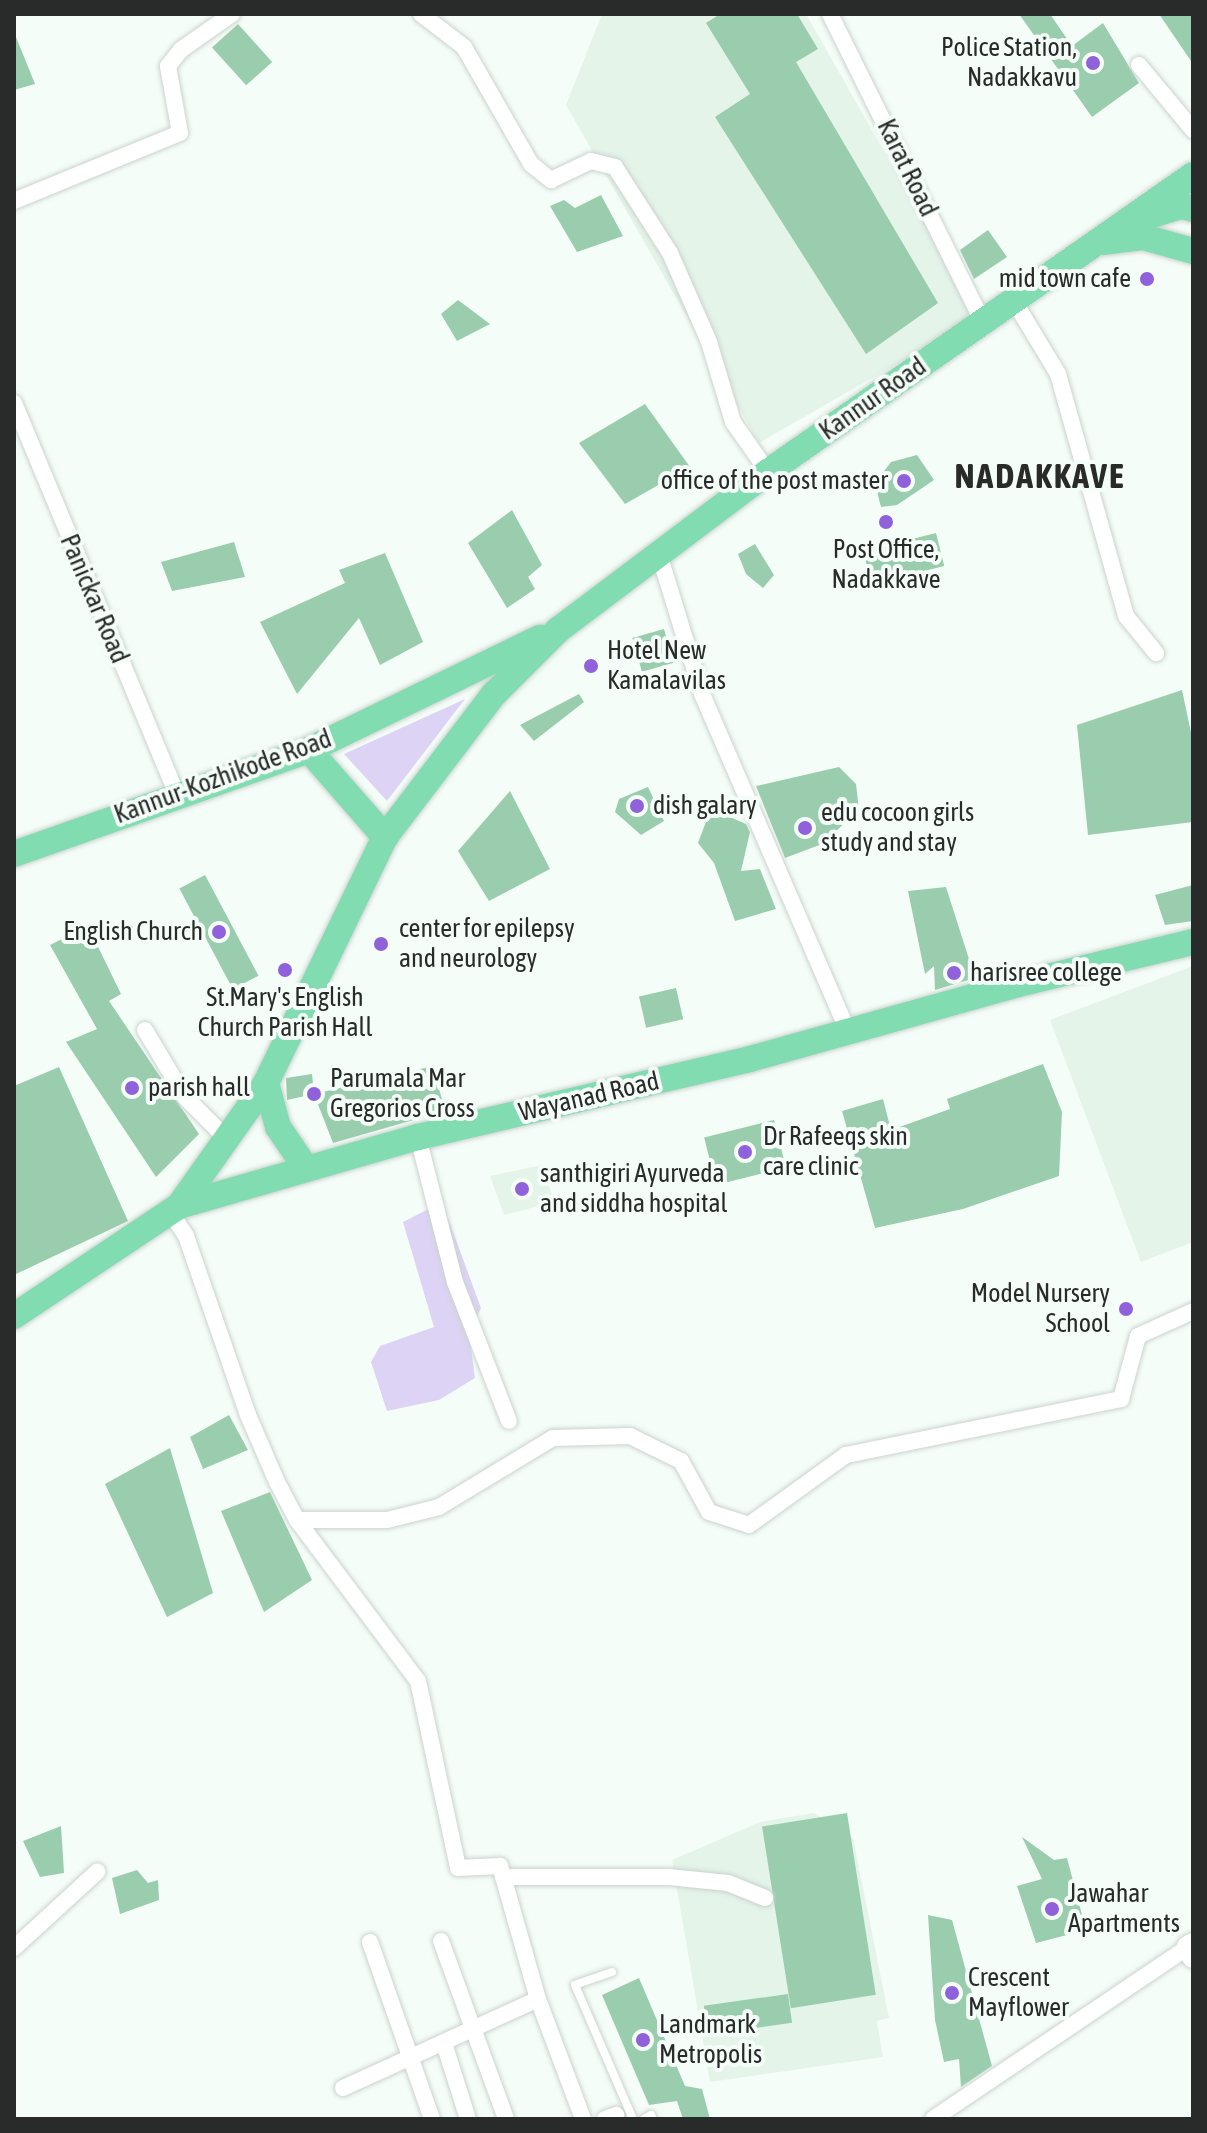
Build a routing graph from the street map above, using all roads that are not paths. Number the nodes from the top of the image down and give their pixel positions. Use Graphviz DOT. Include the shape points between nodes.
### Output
graph roads {
  1 [pos="232,14"];
  2 [pos="421,14"];
  3 [pos="830,14"];
  4 [pos="1139,65"];
  5 [pos="1193,130"];
  6 [pos="1193,175"];
  7 [pos="14,201"];
  8 [pos="1193,209"];
  9 [pos="1126,222"];
  10 [pos="1099,242"];
  11 [pos="1193,251"];
  12 [pos="1014,301"];
  13 [pos="983,322"];
  14 [pos="14,403"];
  15 [pos="768,472"];
  16 [pos="659,554"];
  17 [pos="558,630"];
  18 [pos="1156,653"];
  19 [pos="309,750"];
  20 [pos="176,793"];
  21 [pos="385,837"];
  22 [pos="14,854"];
  23 [pos="1193,942"];
  24 [pos="145,1030"];
  25 [pos="848,1032"];
  26 [pos="266,1083"];
  27 [pos="418,1137"];
  28 [pos="227,1139"];
  29 [pos="306,1168"];
  30 [pos="174,1209"];
  31 [pos="1193,1311"];
  32 [pos="14,1316"];
  33 [pos="509,1421"];
  34 [pos="297,1520"];
  35 [pos="97,1872"];
  36 [pos="503,1877"];
  37 [pos="765,1898"];
  38 [pos="441,1941"];
  39 [pos="370,1942"];
  40 [pos="14,1948"];
  41 [pos="1191,1950"];
  42 [pos="612,1972"];
  43 [pos="538,1999"];
  44 [pos="475,2028"];
  45 [pos="444,2043"];
  46 [pos="410,2058"];
  47 [pos="343,2088"];
  48 [pos="942,2116"];
  49 [pos="618,2118"];
  50 [pos="432,2119"];
  51 [pos="468,2119"];
  52 [pos="506,2119"];
  53 [pos="583,2119"];
  54 [pos="644,2119"];
  55 [pos="653,2119"];
  1 -- 7 [label="street" via="182,49 168,66 180,133"];
  2 -- 15 [label="street" via="464,47 531,164 551,180 591,161 615,167 670,253 709,342 733,422"];
  3 -- 13 [label="street, Karat Road"];
  4 -- 5 [label="street"];
  6 -- 9 [label="main road, Kannur Road"];
  8 -- 9 [label="main road" via="1182,206"];
  9 -- 10 [label="main road, Kannur Road"];
  10 -- 11 [label="main road" via="1143,237"];
  10 -- 12 [label="main road, Kannur Road"];
  12 -- 13 [label="main road, Kannur Road"];
  12 -- 18 [label="street" via="1058,374 1126,616"];
  13 -- 15 [label="main road, Kannur Road"];
  14 -- 20 [label="street, Panickar Road"];
  15 -- 16 [label="main road, Kannur Road"];
  16 -- 17 [label="main road, Kannur Road"];
  16 -- 25 [label="street" via="702,694"];
  17 -- 19 [label="main road, Kannur-Kozhikode Road"];
  17 -- 21 [label="main road" via="494,694"];
  19 -- 20 [label="main road, Kannur-Kozhikode Road"];
  19 -- 21 [label="main road"];
  20 -- 22 [label="main road, Kannur-Kozhikode Road"];
  21 -- 26 [label="main road"];
  23 -- 25 [label="main road, Wayanad Road"];
  24 -- 28 [label="street" via="185,1097"];
  25 -- 27 [label="main road, Wayanad Road"];
  26 -- 28 [label="main road"];
  26 -- 29 [label="main road" via="278,1127"];
  27 -- 29 [label="main road, Wayanad Road"];
  27 -- 33 [label="street" via="455,1282"];
  28 -- 30 [label="main road"];
  29 -- 30 [label="main road, Wayanad Road"];
  30 -- 32 [label="main road, Wayanad Road"];
  30 -- 34 [label="street" via="248,1415"];
  31 -- 34 [label="street" via="1138,1336 1121,1399 846,1455 749,1525 709,1512 681,1461 630,1436 553,1438 439,1507 400,1517"];
  34 -- 36 [label="street" via="418,1681 458,1868 500,1866"];
  35 -- 40 [label="street"];
  36 -- 37 [label="street" via="669,1877 728,1883"];
  36 -- 43 [label="street"];
  38 -- 44 [label="street"];
  39 -- 46 [label="street"];
  41 -- 48 [label="street"];
  42 -- 49 [label="lane" via="575,1985"];
  43 -- 44 [label="street"];
  43 -- 53 [label="street"];
  44 -- 45 [label="street"];
  44 -- 52 [label="street"];
  45 -- 46 [label="street"];
  45 -- 51 [label="street"];
  46 -- 47 [label="street"];
  46 -- 50 [label="street"];
  54 -- 55 [label="lane"];
}
